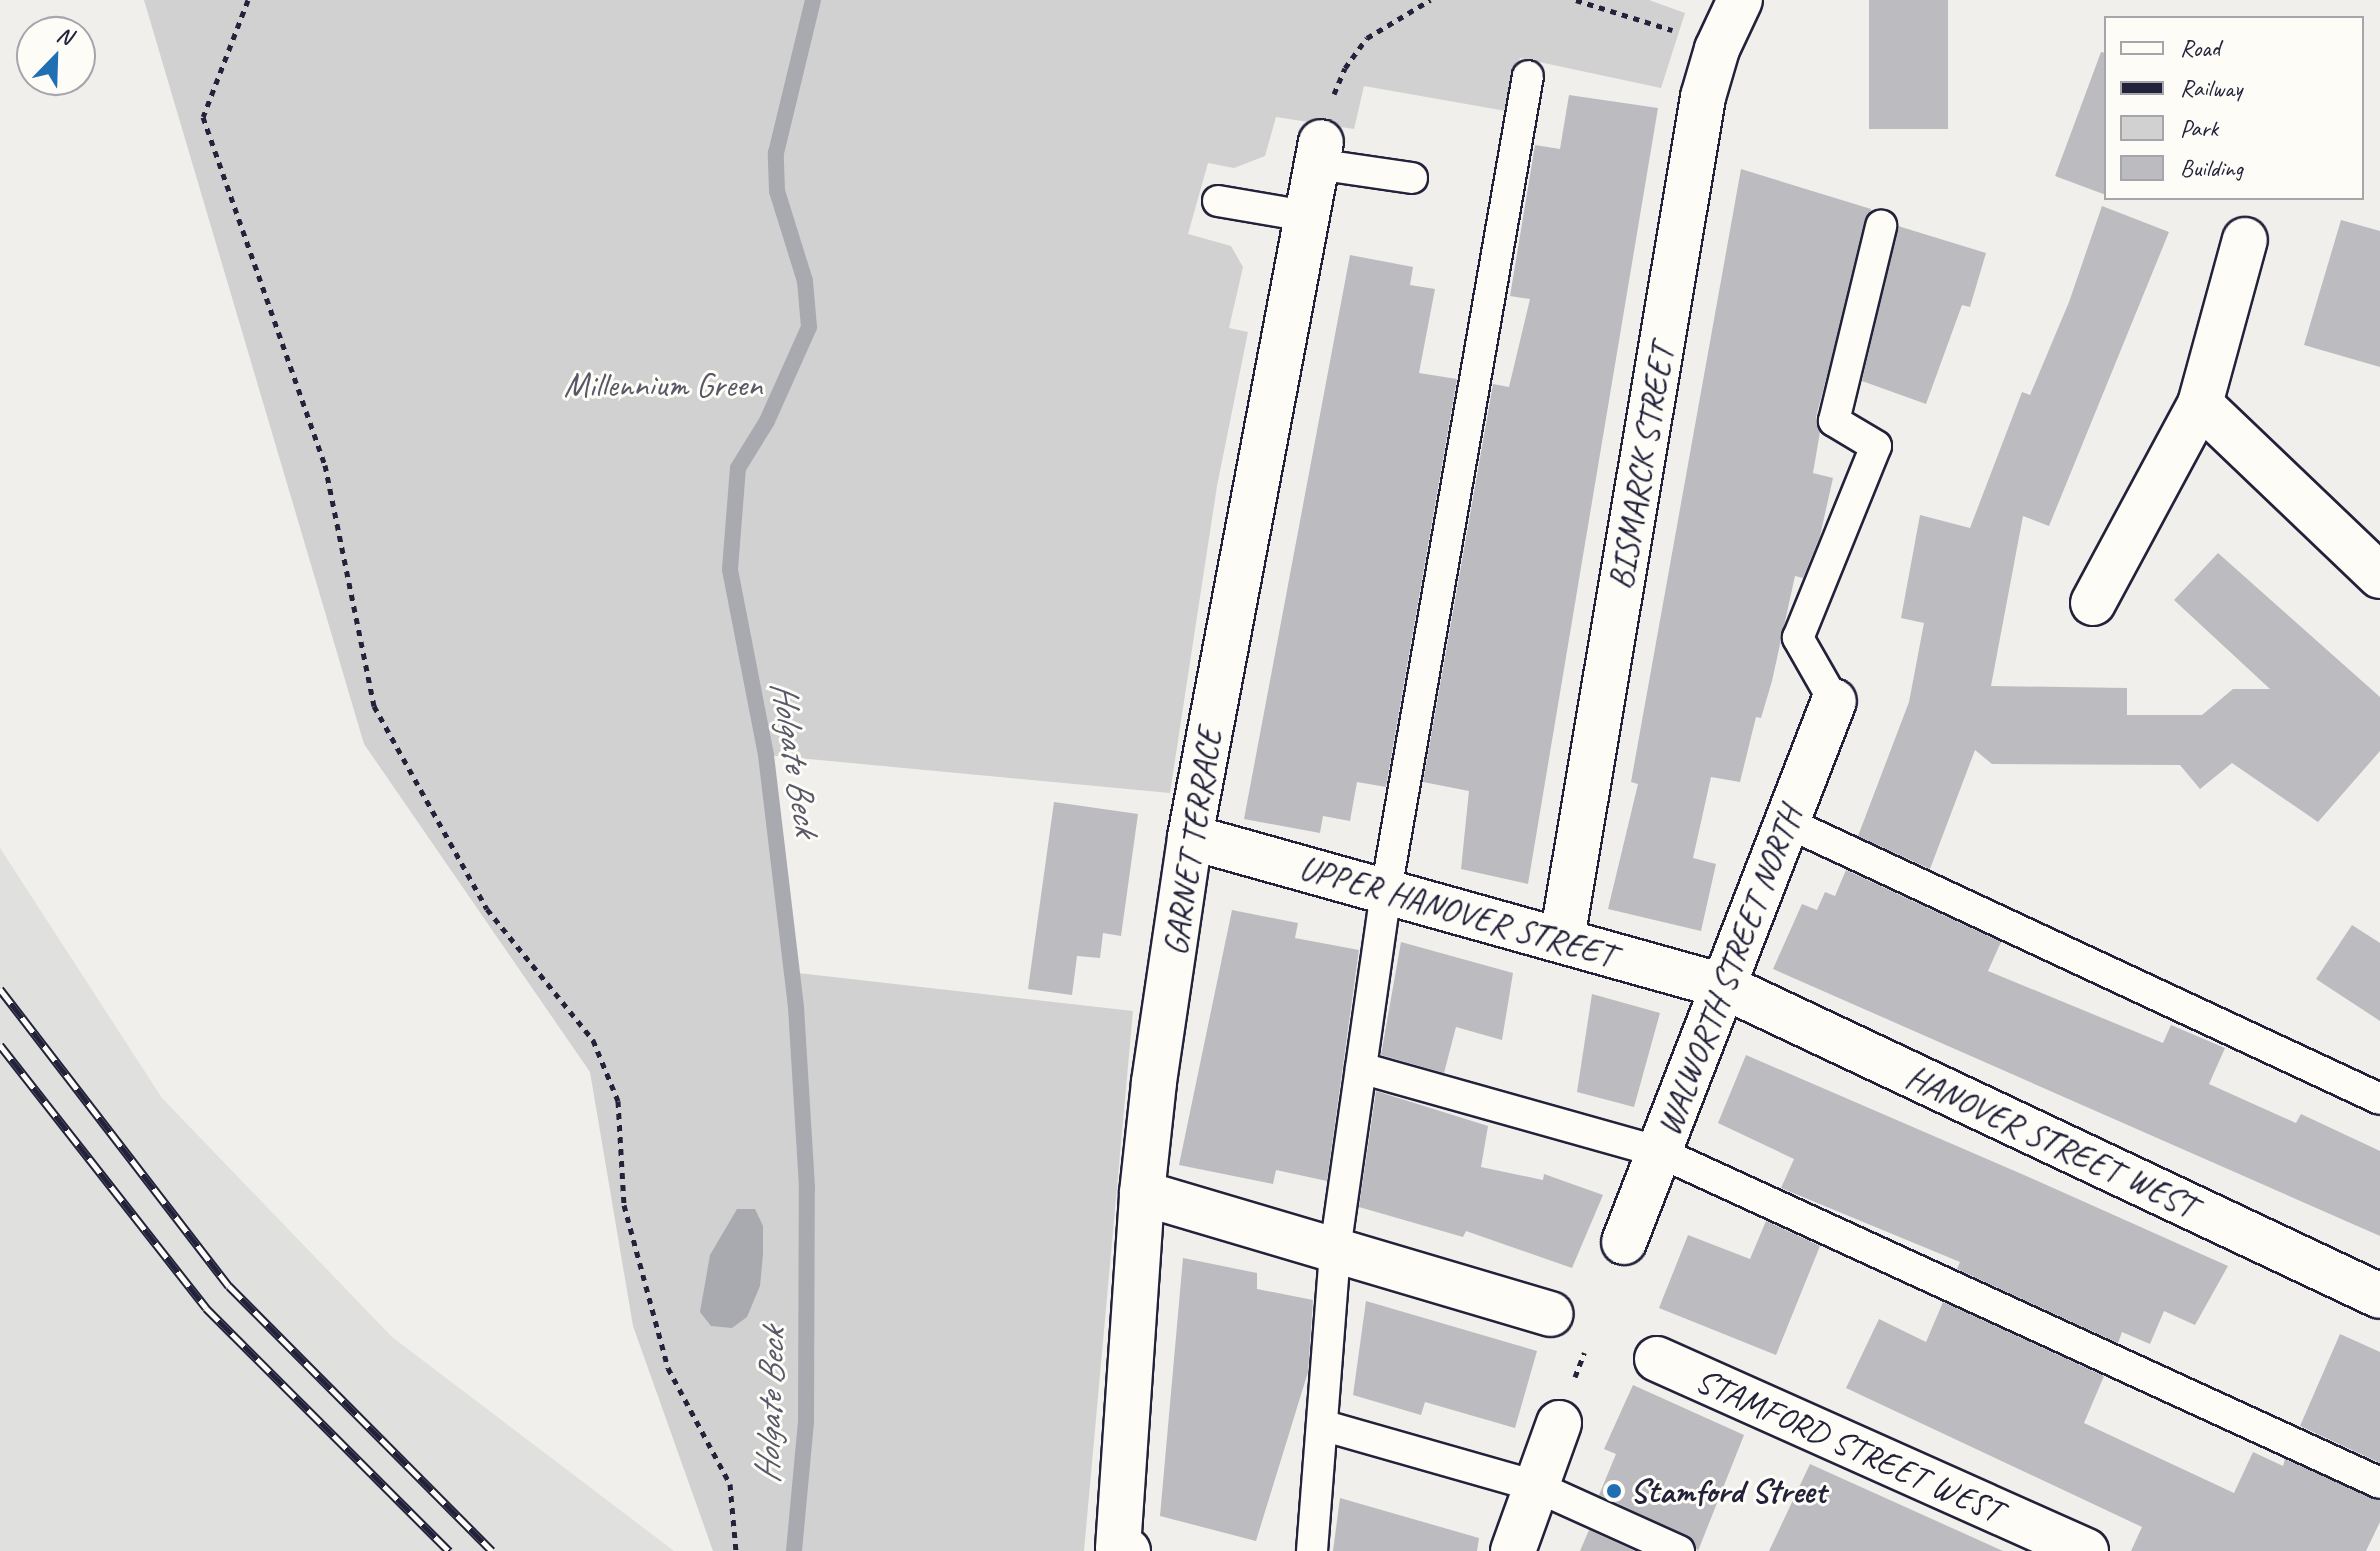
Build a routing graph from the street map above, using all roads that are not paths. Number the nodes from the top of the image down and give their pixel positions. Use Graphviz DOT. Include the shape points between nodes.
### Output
graph roads {
  1 [pos="1740,0"];
  2 [pos="1528,76"];
  3 [pos="1318,153"];
  4 [pos="1412,178"];
  5 [pos="1218,201"];
  6 [pos="1306,216"];
  7 [pos="1881,226"];
  8 [pos="2245,240"];
  9 [pos="2200,404"];
  10 [pos="2380,576"];
  11 [pos="2093,603"];
  12 [pos="1834,701"];
  13 [pos="1786,822"];
  14 [pos="1190,837"];
  15 [pos="1386,891"];
  16 [pos="1562,939"];
  17 [pos="1723,986"];
  18 [pos="1361,1068"];
  19 [pos="2380,1099"];
  20 [pos="1659,1152"];
  21 [pos="1142,1193"];
  22 [pos="1624,1242"];
  23 [pos="1335,1250"];
  24 [pos="2380,1296"];
  25 [pos="1550,1314"];
  26 [pos="1657,1359"];
  27 [pos="1559,1423"];
  28 [pos="1325,1426"];
  29 [pos="2380,1483"];
  30 [pos="1535,1486"];
  31 [pos="1123,1550"];
  32 [pos="1312,1551"];
  33 [pos="1513,1551"];
  34 [pos="1679,1551"];
  35 [pos="2086,1551"];
  1 -- 16 [label="street, BISMARCK STREET" via="1717,49 1700,113"];
  2 -- 15 [label="lane"];
  3 -- 4 [label="lane"];
  3 -- 6 [label="street, GARNET TERRACE"];
  5 -- 6 [label="lane"];
  6 -- 14 [label="street, GARNET TERRACE"];
  7 -- 12 [label="lane" via="1834,421 1876,446 1798,638"];
  8 -- 9 [label="street"];
  9 -- 10 [label="street"];
  9 -- 11 [label="street"];
  12 -- 13 [label="street, WALWORTH STREET NORTH"];
  13 -- 17 [label="street, WALWORTH STREET NORTH"];
  13 -- 19 [label="lane"];
  14 -- 15 [label="street, UPPER HANOVER STREET"];
  14 -- 21 [label="street, GARNET TERRACE"];
  15 -- 16 [label="street, UPPER HANOVER STREET"];
  15 -- 18 [label="lane"];
  16 -- 17 [label="street, UPPER HANOVER STREET"];
  17 -- 20 [label="street, WALWORTH STREET NORTH"];
  17 -- 24 [label="street, HANOVER STREET WEST"];
  18 -- 20 [label="lane"];
  18 -- 23 [label="lane"];
  20 -- 22 [label="street, WALWORTH STREET NORTH"];
  20 -- 29 [label="lane"];
  21 -- 23 [label="street"];
  21 -- 31 [label="street, GARNET TERRACE"];
  23 -- 25 [label="street"];
  23 -- 28 [label="lane"];
  26 -- 35 [label="street, STAMFORD STREET WEST"];
  27 -- 30 [label="street"];
  28 -- 30 [label="lane"];
  28 -- 32 [label="lane"];
  30 -- 33 [label="street"];
  30 -- 34 [label="lane"];
}
